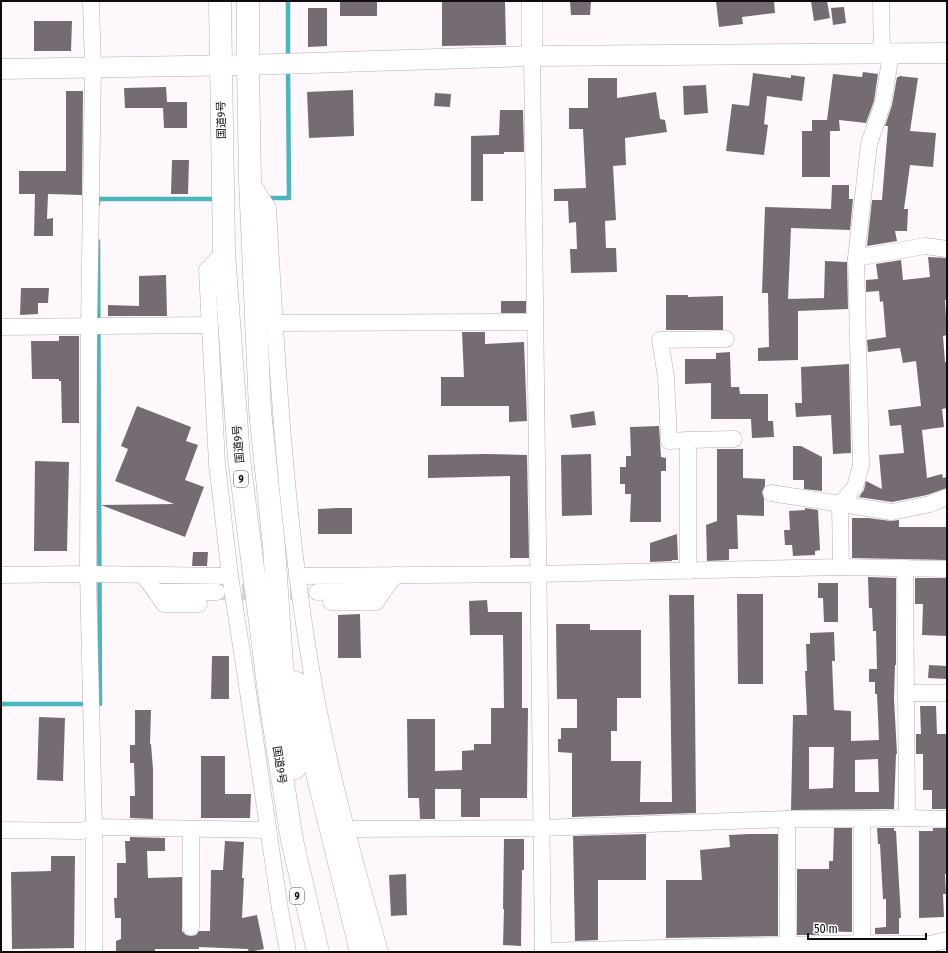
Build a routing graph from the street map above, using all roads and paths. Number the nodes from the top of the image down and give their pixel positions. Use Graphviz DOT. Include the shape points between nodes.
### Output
graph roads {
  1 [pos="91,1"];
  2 [pos="220,1"];
  3 [pos="248,1"];
  4 [pos="532,1"];
  5 [pos="881,1"];
  6 [pos="947,53"];
  7 [pos="886,54"];
  8 [pos="532,56"];
  9 [pos="248,65"];
  10 [pos="220,66"];
  11 [pos="93,68"];
  12 [pos="1,69"];
  13 [pos="250,180"];
  14 [pos="947,248"];
  15 [pos="224,252"];
  16 [pos="856,258"];
  17 [pos="534,322"];
  18 [pos="275,323"];
  19 [pos="210,325"];
  20 [pos="89,326"];
  21 [pos="1,327"];
  22 [pos="726,339"];
  23 [pos="260,410"];
  24 [pos="215,430"];
  25 [pos="282,435"];
  26 [pos="734,439"];
  27 [pos="688,440"];
  28 [pos="239,458"];
  29 [pos="771,493"];
  30 [pos="947,497"];
  31 [pos="840,504"];
  32 [pos="274,547"];
  33 [pos="841,567"];
  34 [pos="905,568"];
  35 [pos="947,570"];
  36 [pos="688,571"];
  37 [pos="88,574"];
  38 [pos="537,574"];
  39 [pos="1,575"];
  40 [pos="144,575"];
  41 [pos="396,575"];
  42 [pos="230,576"];
  43 [pos="297,576"];
  44 [pos="384,590"];
  45 [pos="156,592"];
  46 [pos="217,592"];
  47 [pos="317,592"];
  48 [pos="331,602"];
  49 [pos="198,604"];
  50 [pos="246,678"];
  51 [pos="906,693"];
  52 [pos="947,693"];
  53 [pos="270,700"];
  54 [pos="907,818"];
  55 [pos="787,819"];
  56 [pos="862,819"];
  57 [pos="947,819"];
  58 [pos="94,827"];
  59 [pos="191,828"];
  60 [pos="541,828"];
  61 [pos="346,829"];
  62 [pos="1,830"];
  63 [pos="268,830"];
  64 [pos="292,840"];
  65 [pos="191,927"];
  66 [pos="788,936"];
  67 [pos="947,940"];
  68 [pos="862,943"];
  69 [pos="369,947"];
  70 [pos="94,952"];
  71 [pos="288,952"];
  72 [pos="306,952"];
  73 [pos="318,952"];
  74 [pos="327,952"];
  75 [pos="543,952"];
  1 -- 11 [label="street"];
  2 -- 10 [label="highway, 国道9号 / 9"];
  3 -- 9 [label="highway, 国道9号 / 9"];
  4 -- 8 [label="street"];
  5 -- 7 [label="street"];
  6 -- 7 [label="street"];
  7 -- 8 [label="street"];
  7 -- 16 [label="street" via="883,103 869,144"];
  8 -- 9 [label="street"];
  8 -- 17 [label="street"];
  9 -- 10 [label="street"];
  9 -- 13 [label="highway, 国道9号 / 9"];
  10 -- 11 [label="street"];
  10 -- 15 [label="highway, 国道9号 / 9"];
  11 -- 12 [label="street"];
  11 -- 20 [label="street"];
  13 -- 18 [label="street" via="268,208"];
  13 -- 23 [label="highway, 国道9号 / 9"];
  14 -- 16 [label="street" via="925,246"];
  15 -- 19 [label="street" via="207,270"];
  15 -- 28 [label="highway, 国道9号 / 9"];
  16 -- 31 [label="street" via="861,465 856,487"];
  17 -- 18 [label="street"];
  17 -- 38 [label="street"];
  18 -- 25 [label="street"];
  19 -- 20 [label="street"];
  19 -- 24 [label="street"];
  20 -- 21 [label="street"];
  20 -- 37 [label="street"];
  22 -- 27 [label="street" via="660,340 666,377 669,441"];
  23 -- 25 [label="street"];
  23 -- 32 [label="highway, 国道9号 / 9"];
  24 -- 28 [label="street"];
  24 -- 42 [label="street"];
  25 -- 43 [label="street"];
  26 -- 27 [label="street"];
  27 -- 36 [label="street"];
  28 -- 53 [label="highway, 国道9号 / 9"];
  29 -- 31 [label="street"];
  30 -- 31 [label="street" via="930,504 892,512"];
  31 -- 33 [label="street"];
  32 -- 69 [label="highway, 9" via="299,690 319,782"];
  32 -- 74 [label="highway, 国道9号 / 9" via="282,665 298,788"];
  33 -- 34 [label="street"];
  33 -- 36 [label="street"];
  34 -- 35 [label="street"];
  34 -- 51 [label="street"];
  36 -- 38 [label="street"];
  37 -- 39 [label="street"];
  37 -- 40 [label="street"];
  37 -- 58 [label="street"];
  38 -- 41 [label="street"];
  38 -- 60 [label="street"];
  40 -- 42 [label="street"];
  40 -- 45 [label="street"];
  41 -- 43 [label="street"];
  41 -- 44 [label="street"];
  42 -- 50 [label="street"];
  43 -- 61 [label="street" via="315,691"];
  44 -- 47 [label="street"];
  44 -- 48 [label="street" via="376,602"];
  45 -- 46 [label="street"];
  45 -- 49 [label="street" via="164,604"];
  50 -- 53 [label="street"];
  50 -- 63 [label="street"];
  51 -- 52 [label="street"];
  51 -- 54 [label="street"];
  53 -- 64 [label="highway, 国道9号 / 9"];
  54 -- 56 [label="street"];
  54 -- 57 [label="street"];
  55 -- 56 [label="street"];
  55 -- 60 [label="street"];
  55 -- 66 [label="street"];
  56 -- 68 [label="street"];
  58 -- 59 [label="street"];
  58 -- 62 [label="street" via="81,831"];
  58 -- 70 [label="street"];
  59 -- 63 [label="street"];
  59 -- 65 [label="street"];
  60 -- 61 [label="street"];
  60 -- 75 [label="street"];
  61 -- 69 [label="street"];
  63 -- 71 [label="street"];
  64 -- 72 [label="highway, 9" via="297,906"];
  64 -- 73 [label="highway, 国道9号 / 9"];
  67 -- 68 [label="street" via="929,944"];
  68 -- 75 [label="street"];
}
